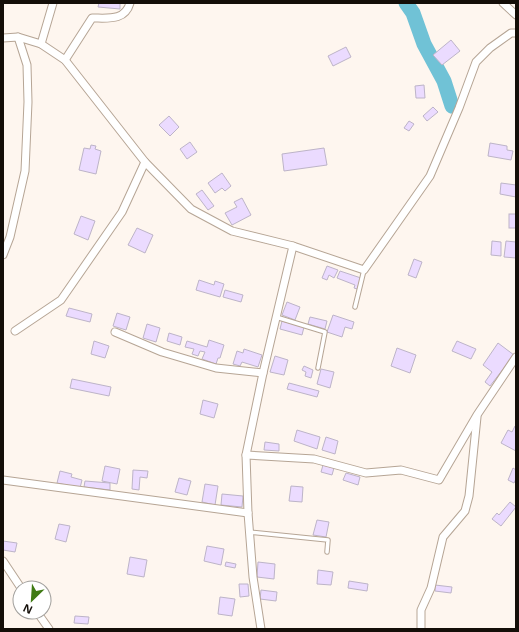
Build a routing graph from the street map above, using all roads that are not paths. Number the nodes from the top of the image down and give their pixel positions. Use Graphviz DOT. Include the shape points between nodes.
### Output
graph roads {
  1 [pos="53,3"];
  2 [pos="130,3"];
  3 [pos="503,3"];
  4 [pos="516,15"];
  5 [pos="516,33"];
  6 [pos="18,37"];
  7 [pos="3,38"];
  8 [pos="41,44"];
  9 [pos="65,60"];
  10 [pos="145,162"];
  11 [pos="293,246"];
  12 [pos="3,255"];
  13 [pos="364,270"];
  14 [pos="355,307"];
  15 [pos="276,317"];
  16 [pos="15,331"];
  17 [pos="115,332"];
  18 [pos="516,357"];
  19 [pos="318,368"];
  20 [pos="263,373"];
  21 [pos="477,414"];
  22 [pos="246,455"];
  23 [pos="3,480"];
  24 [pos="248,513"];
  25 [pos="249,532"];
  26 [pos="327,552"];
  27 [pos="3,561"];
  28 [pos="16,580"];
  29 [pos="43,620"];
  30 [pos="49,629"];
  31 [pos="261,629"];
  32 [pos="421,629"];
  1 -- 8 [label="street"];
  2 -- 9 [label="street" via="128,10 120,17 92,18"];
  3 -- 4 [label="street"];
  5 -- 13 [label="street" via="511,33 490,48 476,62 430,176"];
  6 -- 7 [label="street"];
  6 -- 8 [label="street"];
  6 -- 12 [label="street" via="27,65 25,171 10,237"];
  8 -- 9 [label="street"];
  9 -- 10 [label="street"];
  10 -- 11 [label="street" via="191,209 232,231"];
  10 -- 16 [label="street" via="122,212 61,300"];
  11 -- 13 [label="street"];
  11 -- 15 [label="street"];
  13 -- 14 [label="lane"];
  15 -- 19 [label="lane" via="325,332"];
  15 -- 20 [label="street"];
  17 -- 20 [label="street" via="162,352 216,368"];
  18 -- 21 [label="street"];
  20 -- 22 [label="street"];
  21 -- 22 [label="street" via="439,480 401,470 366,472 314,459"];
  21 -- 32 [label="street" via="469,496 465,511 443,537 431,588 421,610"];
  22 -- 24 [label="street"];
  23 -- 24 [label="street"];
  24 -- 25 [label="street"];
  25 -- 26 [label="lane" via="328,540"];
  25 -- 31 [label="street"];
  27 -- 28 [label="street"];
  29 -- 30 [label="street"];
}
